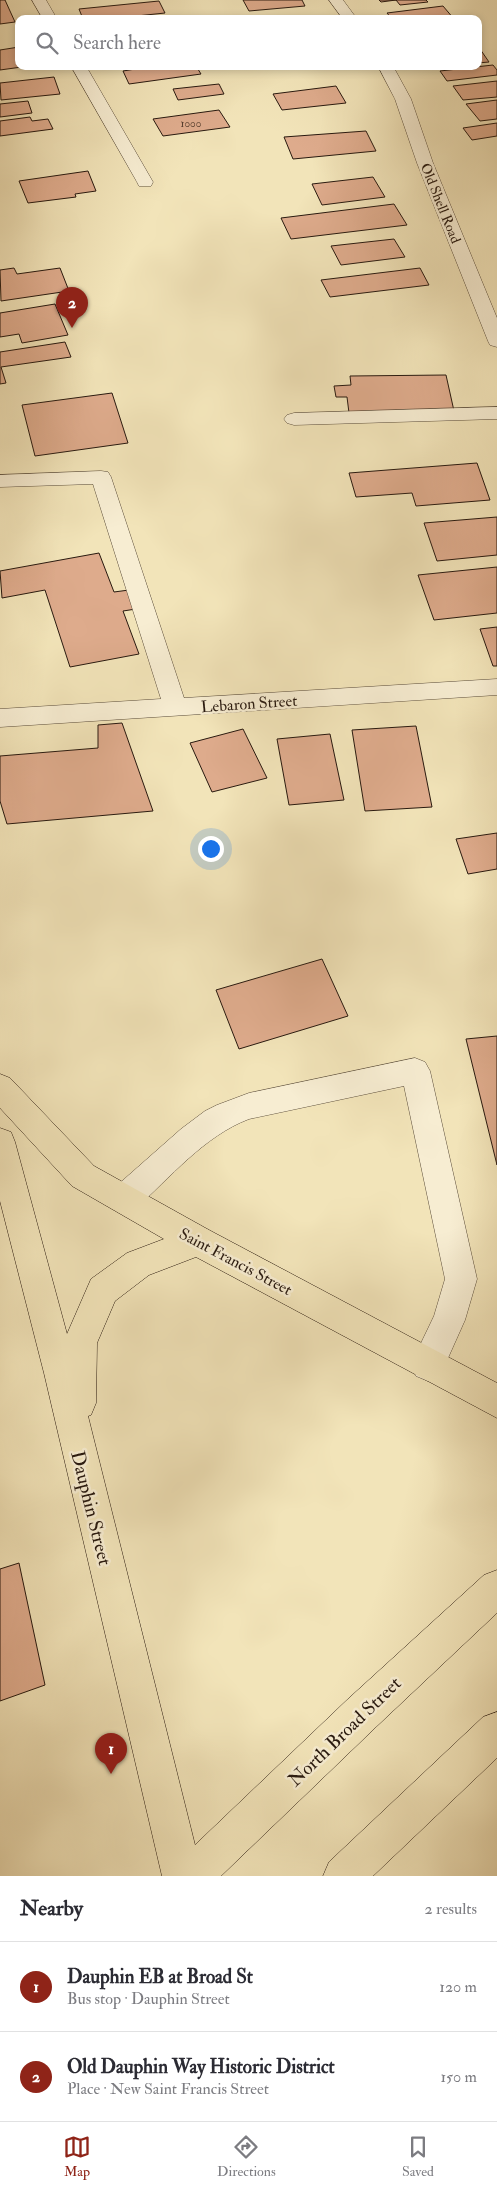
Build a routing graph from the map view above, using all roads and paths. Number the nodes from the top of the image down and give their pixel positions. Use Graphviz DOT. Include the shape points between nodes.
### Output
graph roads {
  1 [pos="39,0"];
  2 [pos="336,0"];
  3 [pos="48,15"];
  4 [pos="347,15"];
  5 [pos="80,70"];
  6 [pos="387,70"];
  7 [pos="145,182"];
  8 [pos="497,341"];
  9 [pos="497,413"];
  10 [pos="294,419"];
  11 [pos="0,481"];
  12 [pos="497,687"];
  13 [pos="175,707"];
  14 [pos="0,718"];
  15 [pos="0,1087"];
  16 [pos="0,1142"];
  17 [pos="124,1199"];
  18 [pos="198,1241"];
  19 [pos="428,1364"];
  20 [pos="497,1401"];
  21 [pos="79,1454"];
  22 [pos="497,1588"];
  23 [pos="497,1731"];
  24 [pos="182,1876"];
  25 [pos="192,1876"];
  26 [pos="343,1876"];
  1 -- 3 [label="street"];
  2 -- 4 [label="street"];
  5 -- 7 [label="street"];
  6 -- 8 [label="street, Old Shell Road" via="403,99 425,163"];
  9 -- 10 [label="street"];
  11 -- 13 [label="street" via="101,477"];
  12 -- 13 [label="street, Lebaron Street"];
  13 -- 14 [label="street, Lebaron Street"];
  15 -- 17 [label="main road, Saint Francis Street" via="83,1176"];
  16 -- 21 [label="main road, Dauphin Street"];
  17 -- 18 [label="main road, Saint Francis Street"];
  17 -- 19 [label="street" via="199,1134 230,1113 249,1106 415,1071 461,1278 449,1320"];
  18 -- 19 [label="main road, Saint Francis Street"];
  18 -- 21 [label="main road" via="138,1264 104,1290 80,1342"];
  19 -- 20 [label="main road, Saint Francis Street"];
  21 -- 24 [label="main road, Dauphin Street"];
  22 -- 25 [label="main road, North Broad Street" via="362,1712"];
  23 -- 26 [label="main road"];
}
